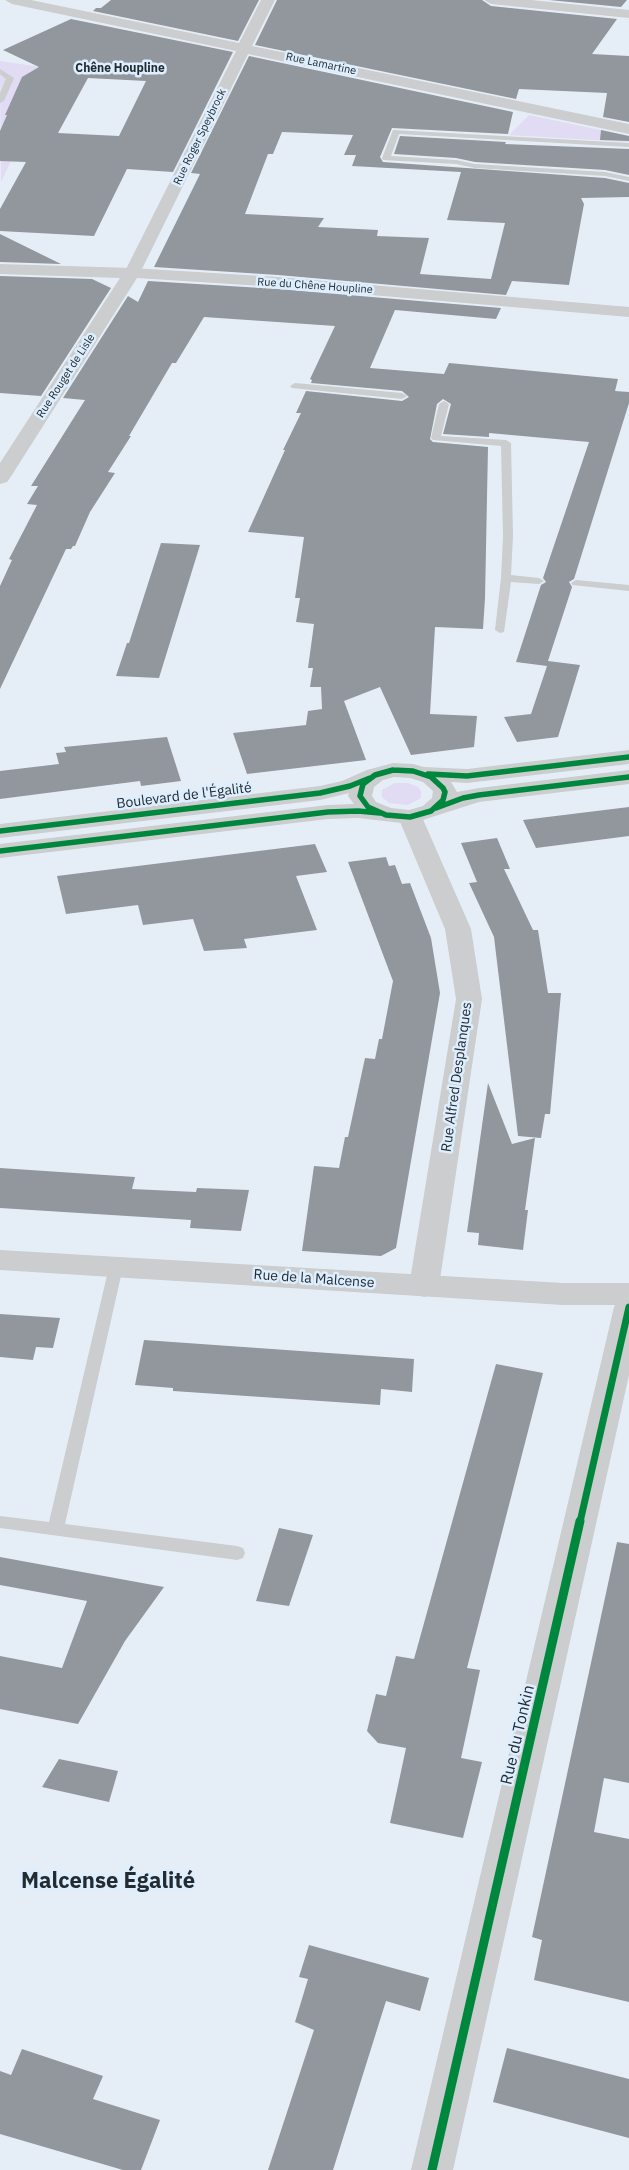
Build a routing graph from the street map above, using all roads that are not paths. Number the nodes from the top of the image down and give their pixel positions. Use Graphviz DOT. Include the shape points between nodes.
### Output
graph roads {
  1 [pos="12,0"];
  2 [pos="268,0"];
  3 [pos="491,0"];
  4 [pos="94,5"];
  5 [pos="81,14"];
  6 [pos="629,14"];
  7 [pos="243,48"];
  8 [pos="0,71"];
  9 [pos="0,101"];
  10 [pos="629,128"];
  11 [pos="629,145"];
  12 [pos="629,179"];
  13 [pos="0,269"];
  14 [pos="132,273"];
  15 [pos="629,312"];
  16 [pos="295,386"];
  17 [pos="402,396"];
  18 [pos="444,404"];
  19 [pos="0,478"];
  20 [pos="506,578"];
  21 [pos="539,581"];
  22 [pos="576,583"];
  23 [pos="629,588"];
  24 [pos="500,630"];
  25 [pos="629,757"];
  26 [pos="426,774"];
  27 [pos="629,777"];
  28 [pos="370,778"];
  29 [pos="436,808"];
  30 [pos="380,813"];
  31 [pos="410,817"];
  32 [pos="0,831"];
  33 [pos="0,851"];
  34 [pos="0,1260"];
  35 [pos="116,1266"];
  36 [pos="424,1286"];
  37 [pos="629,1294"];
  38 [pos="629,1307"];
  39 [pos="0,1522"];
  40 [pos="56,1529"];
  41 [pos="237,1553"];
  42 [pos="440,2168"];
  1 -- 5 [label="street, Rue Lamartine"];
  2 -- 7 [label="street, Rue Roger Speybrock"];
  3 -- 6 [label="street"];
  4 -- 5 [label="street"];
  5 -- 7 [label="street, Rue Lamartine"];
  7 -- 10 [label="street, Rue Lamartine"];
  7 -- 14 [label="street, Rue Roger Speybrock"];
  8 -- 9 [label="lane" via="10,78"];
  11 -- 12 [label="lane" via="396,132 386,158 605,174"];
  13 -- 14 [label="street, Rue du Chêne Houpline"];
  14 -- 15 [label="street, Rue du Chêne Houpline"];
  14 -- 19 [label="street, Rue Rouget de Lisle"];
  16 -- 17 [label="lane"];
  18 -- 20 [label="lane" via="436,438 506,443"];
  20 -- 21 [label="lane"];
  20 -- 24 [label="lane"];
  22 -- 23 [label="lane"];
  25 -- 26 [label="street" via="467,776"];
  26 -- 28 [label="street" via="400,770"];
  26 -- 29 [label="street" via="445,792"];
  27 -- 29 [label="street" via="479,795"];
  28 -- 30 [label="street" via="360,788 360,796 368,807"];
  28 -- 32 [label="street, Boulevard de l'Égalité" via="320,793"];
  29 -- 31 [label="street"];
  30 -- 31 [label="street"];
  30 -- 33 [label="street" via="328,812"];
  31 -- 36 [label="street, Rue Alfred Desplanques" via="458,929 469,999"];
  34 -- 35 [label="street, Rue de la Malcense"];
  35 -- 36 [label="street, Rue de la Malcense"];
  35 -- 40 [label="lane"];
  36 -- 37 [label="street, Rue de la Malcense" via="607,1296"];
  38 -- 42 [label="street, Rue du Tonkin"];
  39 -- 40 [label="lane"];
  40 -- 41 [label="lane"];
}
